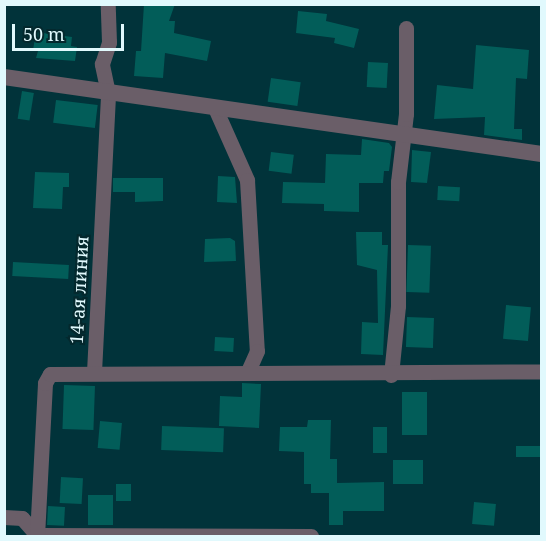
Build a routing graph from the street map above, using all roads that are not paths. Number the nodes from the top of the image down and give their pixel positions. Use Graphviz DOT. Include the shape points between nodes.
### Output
graph roads {
  1 [pos="108,4"];
  2 [pos="406,28"];
  3 [pos="4,77"];
  4 [pos="108,93"];
  5 [pos="214,108"];
  6 [pos="402,134"];
  7 [pos="542,154"];
  8 [pos="542,371"];
  9 [pos="94,372"];
  10 [pos="247,372"];
  11 [pos="391,375"];
  12 [pos="4,517"];
  13 [pos="37,536"];
  14 [pos="311,537"];
  1 -- 4 [label="street, 14-ая линия" via="109,42 102,64"];
  2 -- 6 [label="street"];
  3 -- 4 [label="street"];
  4 -- 5 [label="street"];
  4 -- 9 [label="street, 14-ая линия"];
  5 -- 6 [label="street"];
  5 -- 10 [label="street" via="247,180 257,351"];
  6 -- 7 [label="street"];
  6 -- 11 [label="street" via="398,306"];
  8 -- 11 [label="street"];
  9 -- 10 [label="street"];
  9 -- 13 [label="street" via="50,374 45,383"];
  10 -- 11 [label="street"];
  12 -- 13 [label="street" via="22,518"];
  13 -- 14 [label="street"];
}
